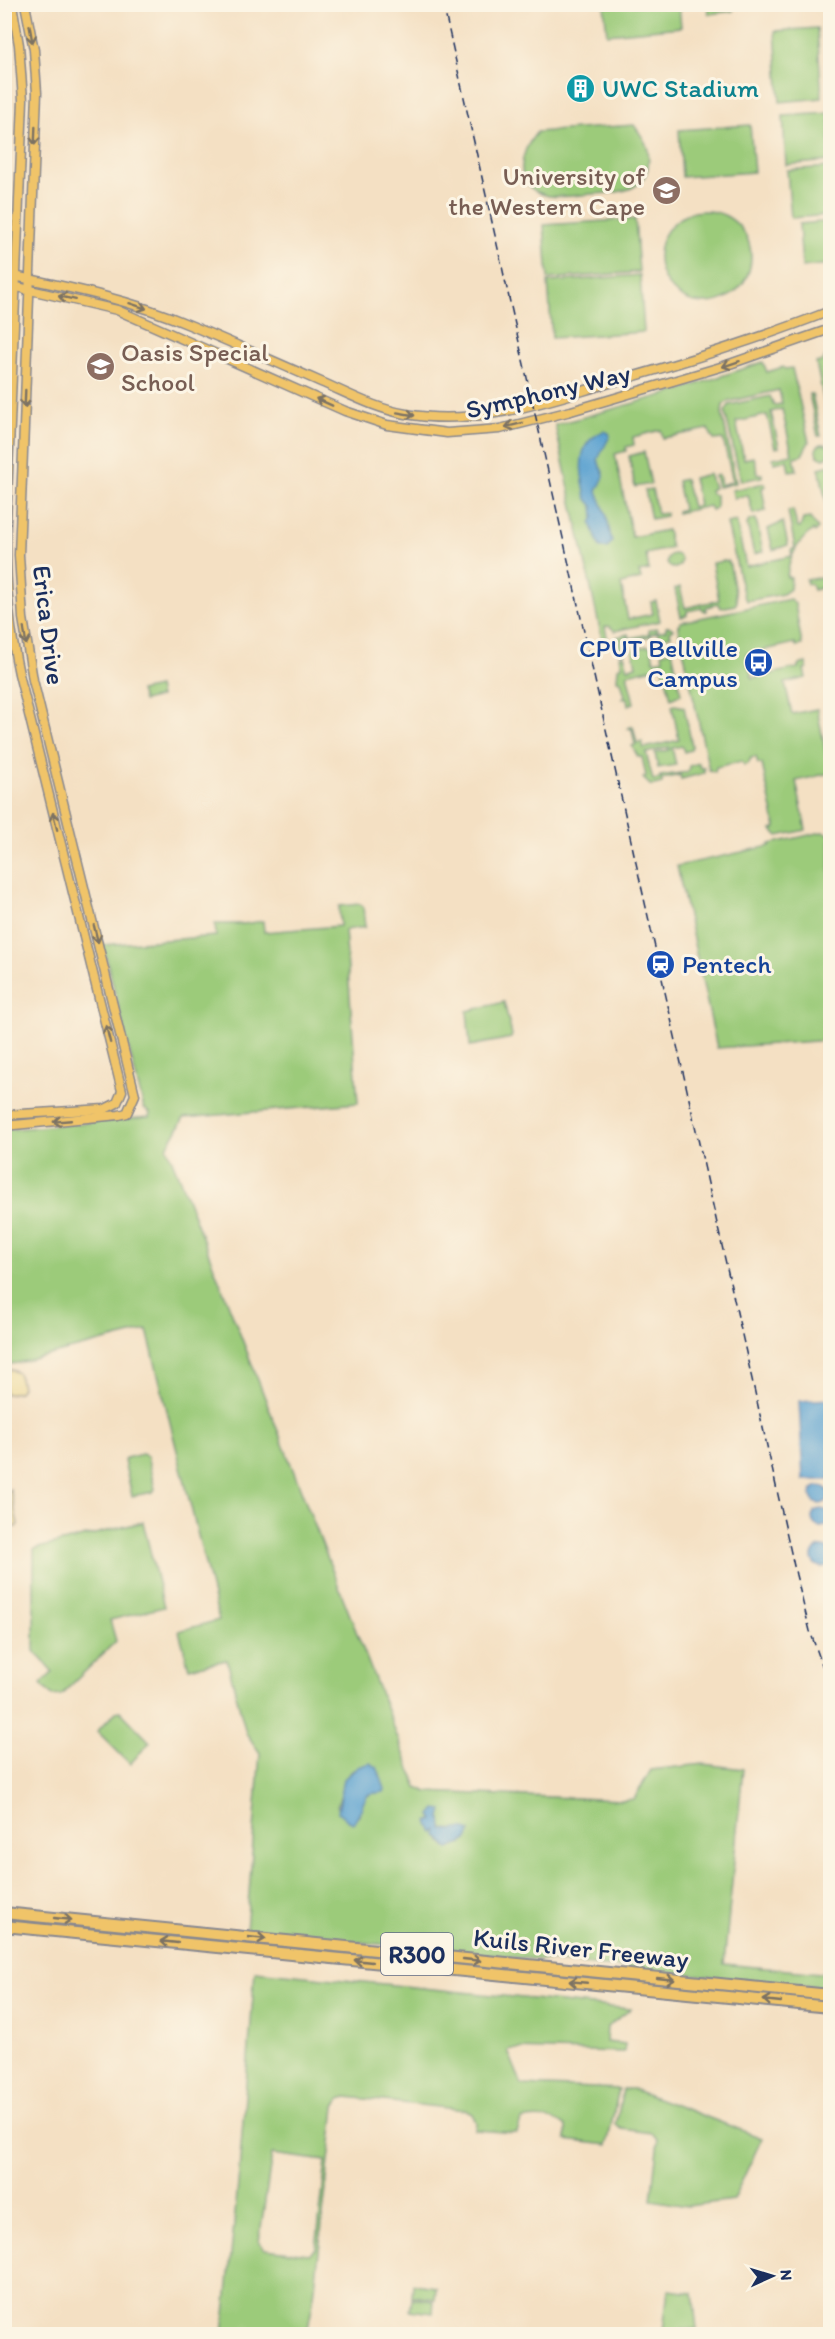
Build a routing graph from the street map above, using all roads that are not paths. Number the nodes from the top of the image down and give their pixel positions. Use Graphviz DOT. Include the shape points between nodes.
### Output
graph roads {
  1 [pos="12,4"];
  2 [pos="25,4"];
  3 [pos="19,45"];
  4 [pos="36,77"];
  5 [pos="21,146"];
  6 [pos="4,274"];
  7 [pos="17,276"];
  8 [pos="30,279"];
  9 [pos="4,284"];
  10 [pos="16,287"];
  11 [pos="29,290"];
  12 [pos="831,311"];
  13 [pos="831,328"];
  14 [pos="4,1115"];
  15 [pos="4,1126"];
  16 [pos="4,1913"];
  17 [pos="4,1926"];
  18 [pos="831,1995"];
  19 [pos="831,2007"];
  1 -- 3 [label="main road, Erica Drive"];
  2 -- 4 [label="main road, Erica Drive, one-way"];
  3 -- 4 [label="main road" via="25,64"];
  3 -- 5 [label="main road, Erica Drive"];
  4 -- 5 [label="main road" via="28,87"];
  4 -- 8 [label="main road, Erica Drive, one-way"];
  5 -- 7 [label="main road, Erica Drive"];
  6 -- 7 [label="main road, Symphony Way"];
  7 -- 8 [label="main road, Symphony Way"];
  7 -- 10 [label="main road, Erica Drive"];
  8 -- 11 [label="main road, Erica Drive"];
  8 -- 12 [label="main road, Symphony Way, one-way" via="157,312 369,403 405,414 440,418 524,408 710,354"];
  9 -- 10 [label="main road, Symphony Way"];
  10 -- 11 [label="main road, Symphony Way"];
  14 -- 10 [label="main road, Erica Drive, one-way" via="105,1108 117,1103 122,1091 11,633 6,593 6,524"];
  13 -- 11 [label="main road, Symphony Way, one-way" via="745,360 570,411 501,429 447,433 364,418 136,317"];
  11 -- 15 [label="main road, Erica Drive, one-way" via="19,555 24,630 135,1095 126,1113 119,1115"];
  16 -- 18 [label="highway, Kuils River Freeway / R300, one-way"];
  19 -- 17 [label="highway, Kuils River Freeway / R300, one-way"];
}
